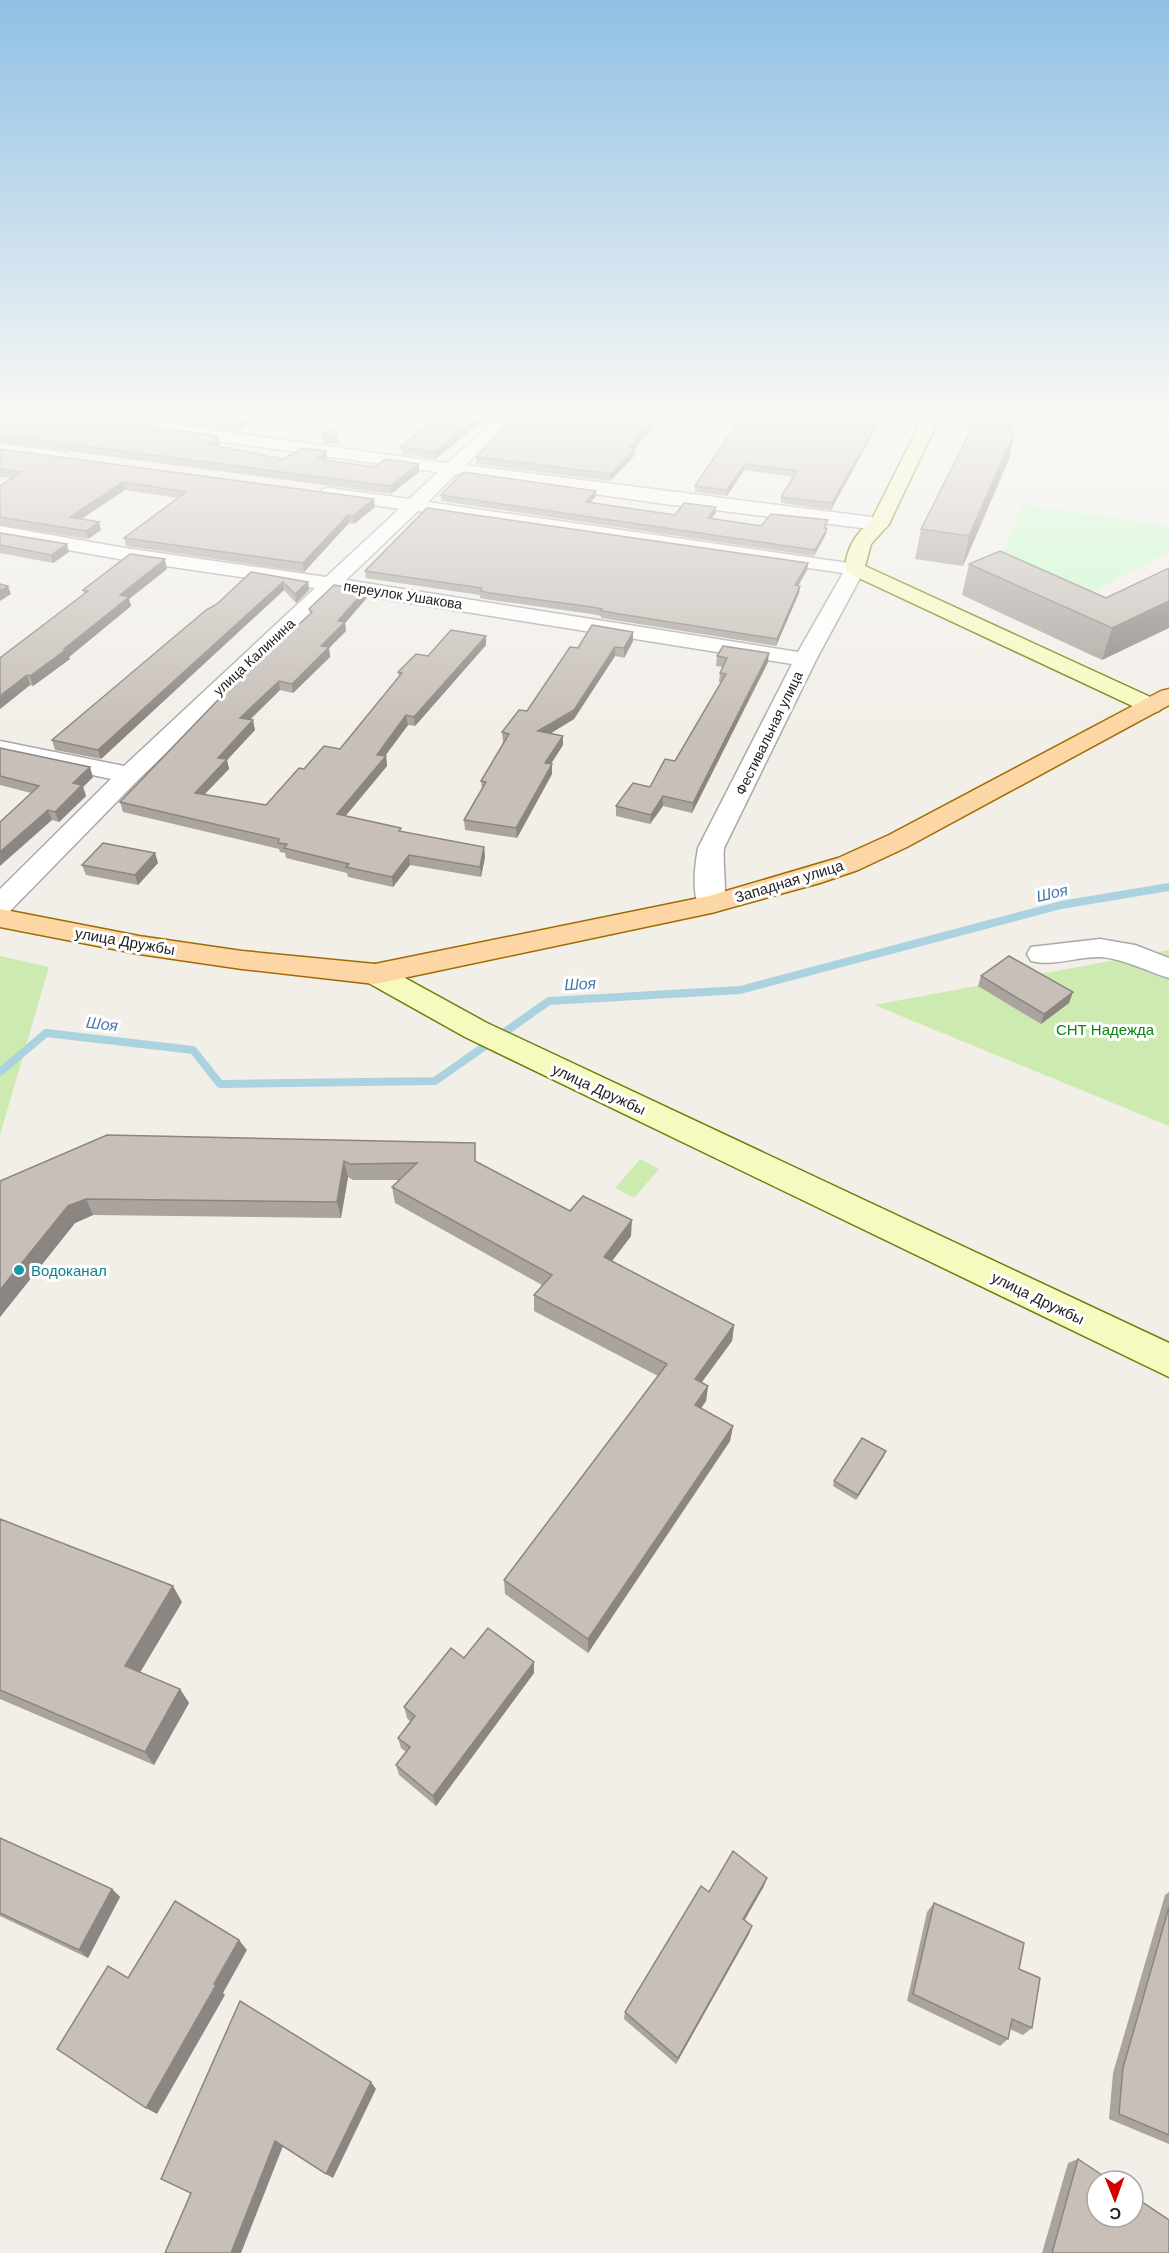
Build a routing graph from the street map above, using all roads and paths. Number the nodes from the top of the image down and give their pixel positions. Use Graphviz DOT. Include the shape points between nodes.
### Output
graph roads {
  1 [pos="403,517"];
  2 [pos="499,517"];
  3 [pos="826,517"];
  4 [pos="882,517"];
  5 [pos="879,524"];
  6 [pos="0,532"];
  7 [pos="855,569"];
  8 [pos="332,584"];
  9 [pos="805,660"];
  10 [pos="1160,701"];
  11 [pos="0,748"];
  12 [pos="129,775"];
  13 [pos="711,904"];
  14 [pos="0,905"];
  15 [pos="0,918"];
  16 [pos="1041,954"];
  17 [pos="1169,968"];
  18 [pos="375,974"];
  19 [pos="1169,1361"];
  1 -- 8 [label="street, улица Калинина"];
  2 -- 7 [label="street"];
  3 -- 5 [label="street"];
  4 -- 5 [label="street, Фестивальная улица"];
  5 -- 7 [label="street, Фестивальная улица" via="884,536 872,560"];
  6 -- 8 [label="street, переулок Ушакова"];
  7 -- 9 [label="street, Фестивальная улица"];
  7 -- 10 [label="street"];
  8 -- 9 [label="street, переулок Ушакова"];
  8 -- 12 [label="street, улица Калинина"];
  9 -- 13 [label="street, Фестивальная улица" via="711,848"];
  10 -- 13 [label="main road, Западная улица" via="868,855 810,878"];
  11 -- 12 [label="street"];
  12 -- 14 [label="street, улица Калинина"];
  13 -- 18 [label="main road, Западная улица"];
  15 -- 18 [label="main road, улица Дружбы" via="242,960"];
  16 -- 17 [label="street" via="1100,948 1125,952"];
  18 -- 19 [label="street, улица Дружбы" via="527,1055"];
}
